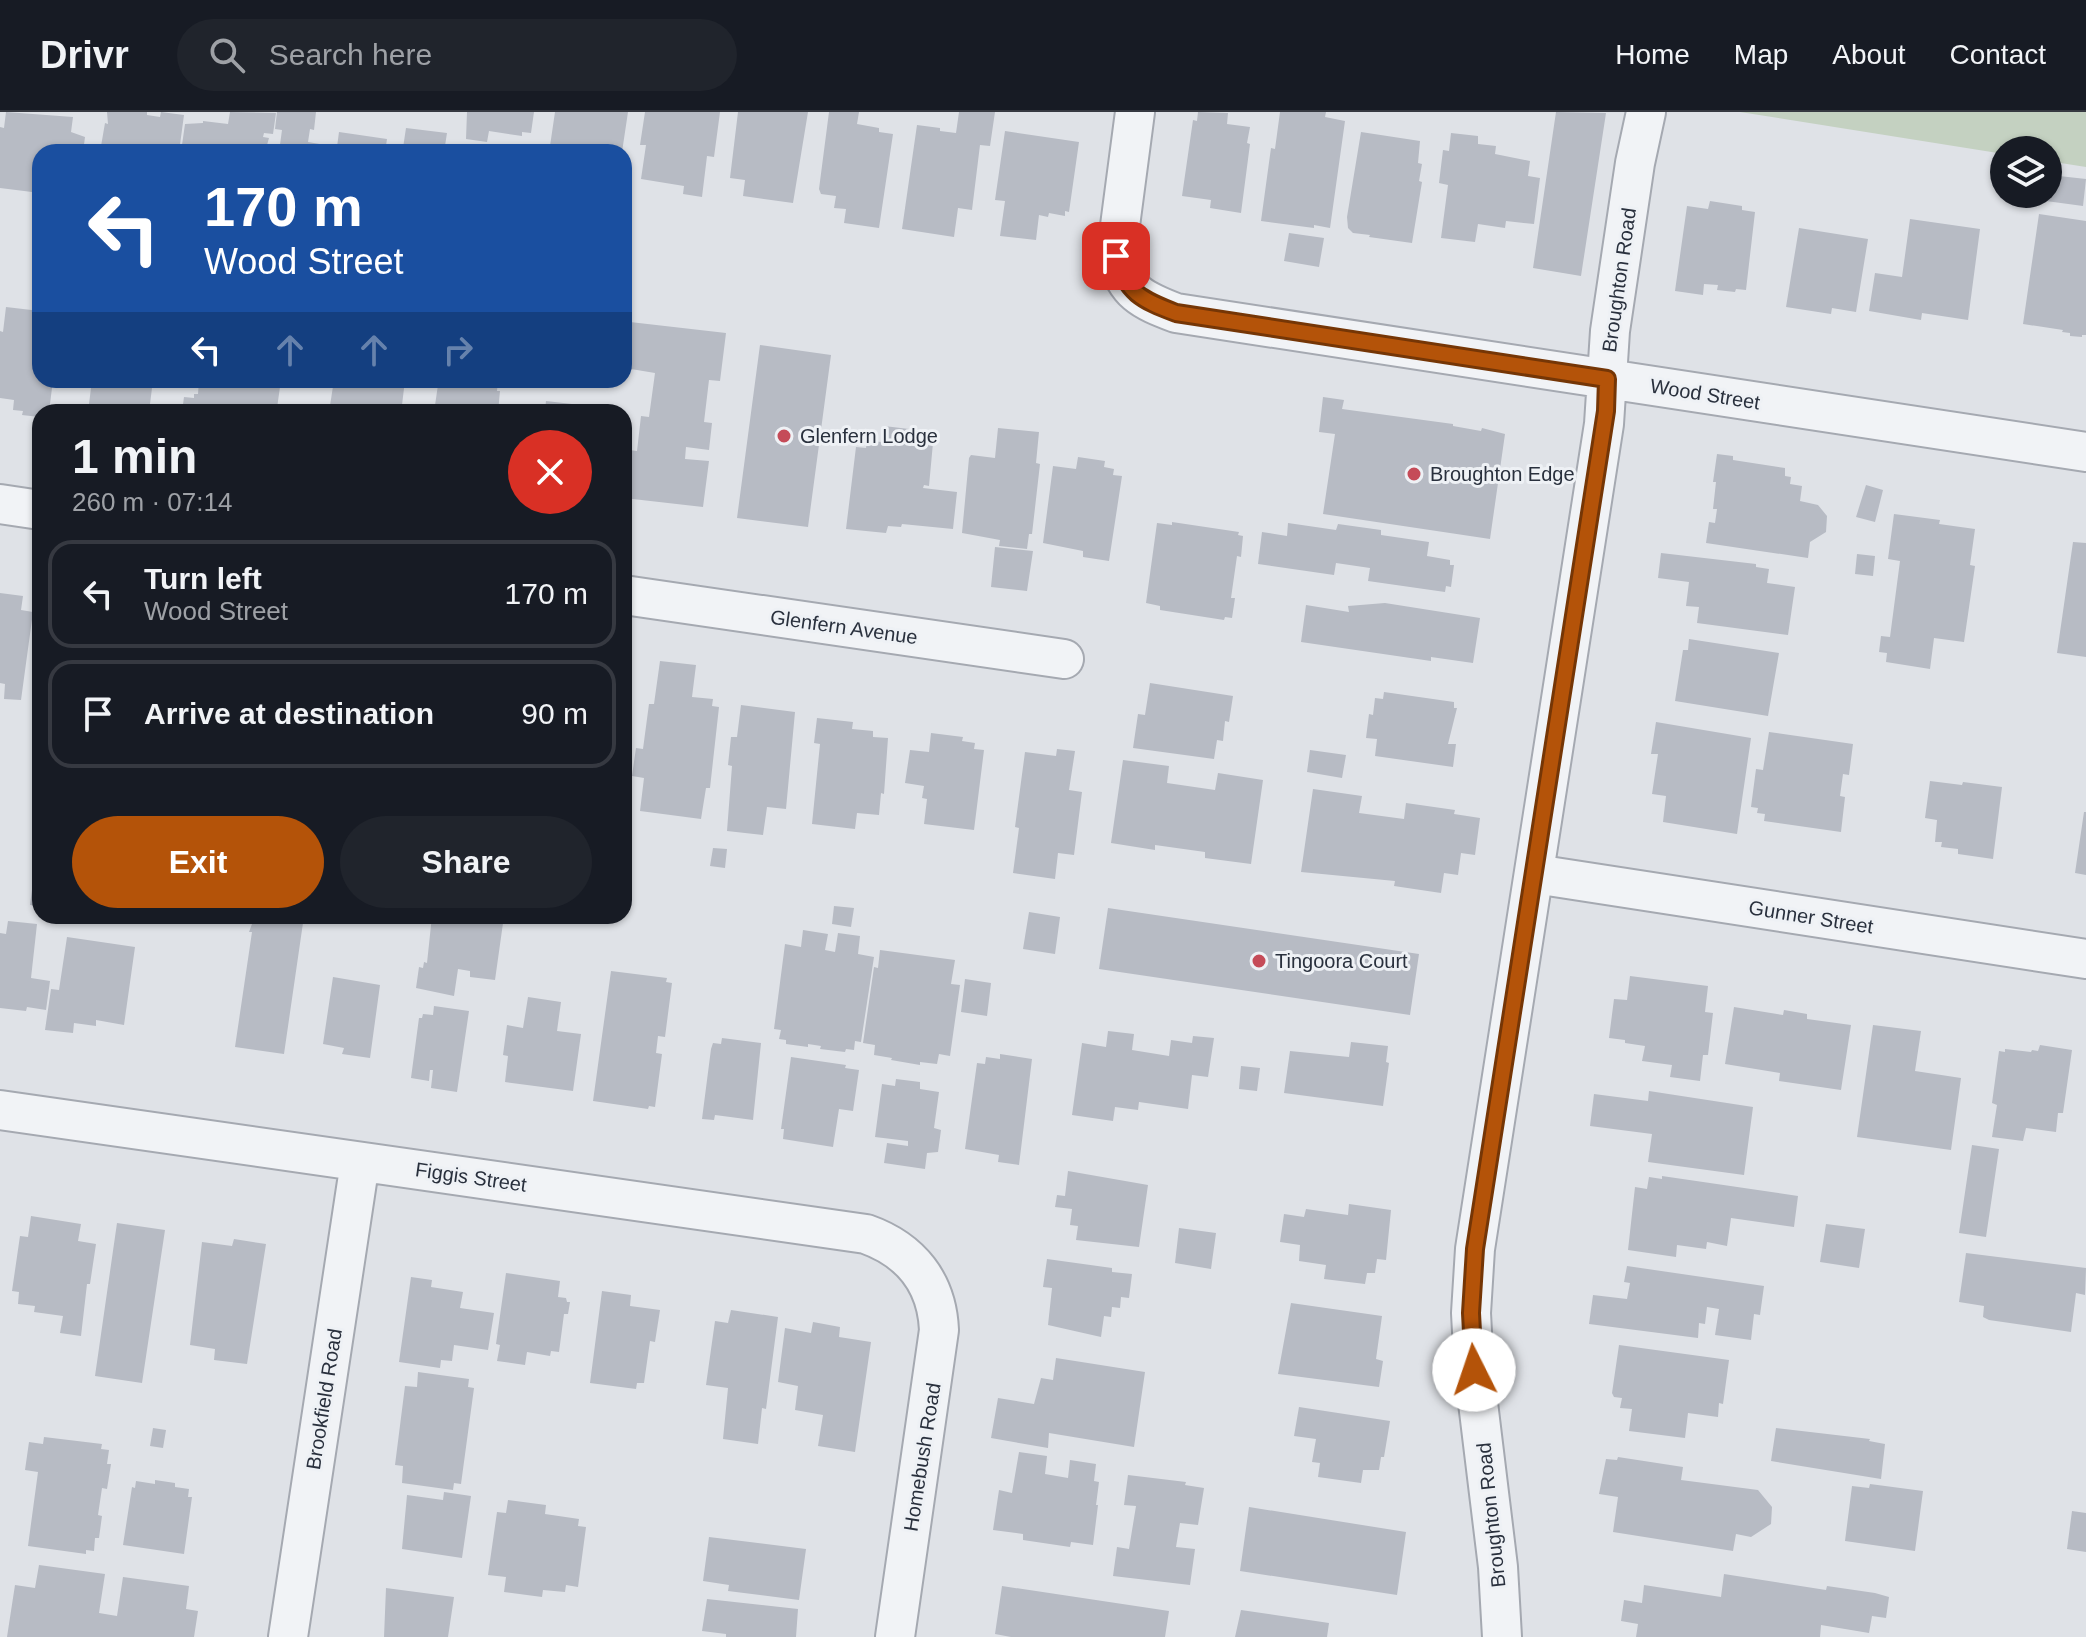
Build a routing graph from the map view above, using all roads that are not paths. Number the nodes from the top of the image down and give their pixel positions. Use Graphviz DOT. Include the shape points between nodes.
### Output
graph roads {
  1 [pos="1135,112"];
  2 [pos="1646,112"];
  3 [pos="1607,379"];
  4 [pos="2086,452"];
  5 [pos="0,504"];
  6 [pos="32,509"];
  7 [pos="632,596"];
  8 [pos="1064,659"];
  9 [pos="1535,874"];
  10 [pos="2086,959"];
  11 [pos="0,1110"];
  12 [pos="360,1162"];
  13 [pos="925,1278"];
  14 [pos="288,1637"];
  15 [pos="895,1637"];
  16 [pos="1502,1637"];
  1 -- 3 [label="street, Wood Street" via="1116,256 1121,274 1142,298 1198,318"];
  2 -- 3 [label="street, Broughton Road"];
  3 -- 4 [label="street, Wood Street"];
  3 -- 9 [label="street, Broughton Road"];
  5 -- 6 [label="street"];
  7 -- 8 [label="street, Glenfern Avenue"];
  9 -- 10 [label="street, Gunner Street"];
  9 -- 16 [label="street, Broughton Road" via="1475,1249 1471,1313"];
  11 -- 12 [label="street, Figgis Street"];
  12 -- 13 [label="street, Figgis Street" via="866,1234 893,1246"];
  12 -- 14 [label="street, Brookfield Road"];
  13 -- 15 [label="street, Homebush Road" via="936,1301 939,1330"];
}
